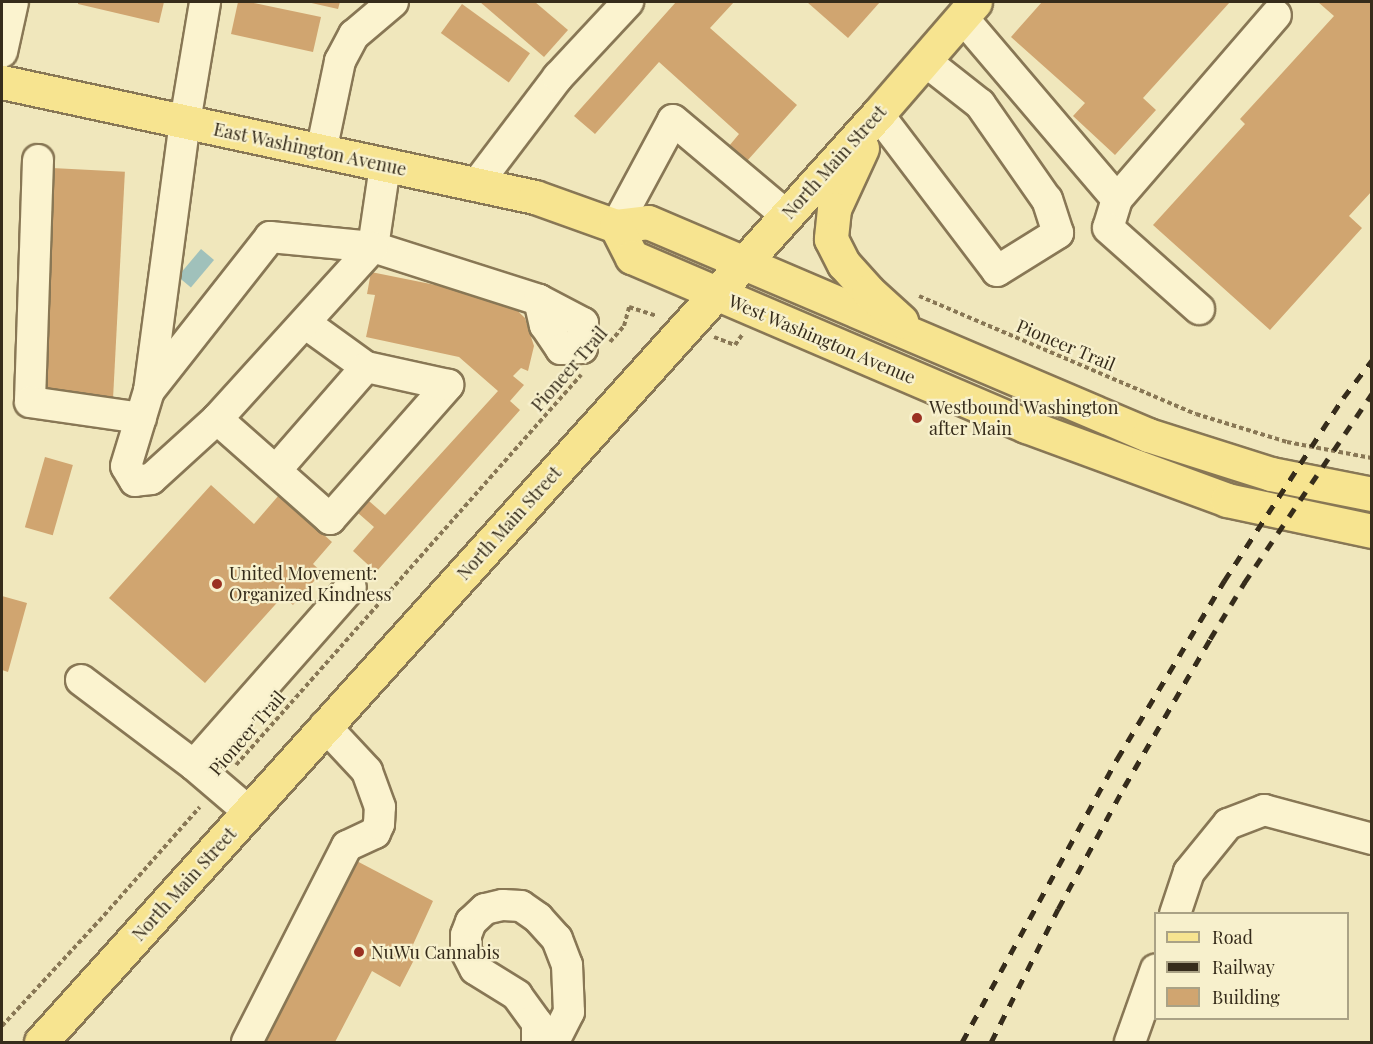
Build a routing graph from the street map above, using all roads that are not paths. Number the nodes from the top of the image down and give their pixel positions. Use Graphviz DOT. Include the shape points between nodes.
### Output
graph roads {
  1 [pos="13,2"];
  2 [pos="205,2"];
  3 [pos="393,2"];
  4 [pos="628,2"];
  5 [pos="968,9"];
  6 [pos="1276,15"];
  7 [pos="2,52"];
  8 [pos="924,60"];
  9 [pos="2,82"];
  10 [pos="878,114"];
  11 [pos="185,122"];
  12 [pos="321,152"];
  13 [pos="38,160"];
  14 [pos="385,166"];
  15 [pos="476,185"];
  16 [pos="1117,199"];
  17 [pos="786,215"];
  18 [pos="616,226"];
  19 [pos="373,247"];
  20 [pos="744,262"];
  21 [pos="716,293"];
  22 [pos="539,300"];
  23 [pos="1199,309"];
  24 [pos="305,323"];
  25 [pos="923,340"];
  26 [pos="366,367"];
  27 [pos="145,405"];
  28 [pos="217,419"];
  29 [pos="276,470"];
  30 [pos="1371,494"];
  31 [pos="1371,531"];
  32 [pos="351,587"];
  33 [pos="81,680"];
  34 [pos="325,726"];
  35 [pos="194,765"];
  36 [pos="249,812"];
  37 [pos="1371,839"];
  38 [pos="1176,912"];
  39 [pos="1154,972"];
  40 [pos="41,1042"];
  41 [pos="247,1042"];
  42 [pos="537,1042"];
  43 [pos="554,1042"];
  44 [pos="1130,1042"];
  1 -- 7 [label="street"];
  2 -- 11 [label="street"];
  3 -- 12 [label="street" via="354,35 340,61"];
  4 -- 15 [label="street" via="558,77"];
  5 -- 8 [label="main road, North Main Street"];
  5 -- 16 [label="street"];
  6 -- 16 [label="street"];
  8 -- 10 [label="main road, North Main Street"];
  8 -- 10 [label="street" via="980,104 1047,200 1058,233 996,271"];
  9 -- 11 [label="main road, East Washington Avenue"];
  10 -- 17 [label="main road, North Main Street"];
  10 -- 25 [label="main road" via="841,189 831,239 844,264 868,291"];
  11 -- 12 [label="main road, East Washington Avenue"];
  11 -- 27 [label="street"];
  12 -- 14 [label="main road, East Washington Avenue"];
  13 -- 27 [label="street" via="30,402"];
  14 -- 15 [label="main road, East Washington Avenue"];
  14 -- 19 [label="street"];
  15 -- 18 [label="main road, East Washington Avenue" via="535,197"];
  16 -- 23 [label="street" via="1108,228"];
  17 -- 18 [label="street" via="673,120"];
  17 -- 20 [label="main road, North Main Street"];
  18 -- 20 [label="main road, East Washington Avenue" via="648,222"];
  18 -- 21 [label="main road" via="632,257"];
  19 -- 22 [label="street"];
  19 -- 24 [label="street"];
  19 -- 27 [label="street" via="270,237"];
  20 -- 21 [label="main road, North Main Street"];
  20 -- 25 [label="main road"];
  21 -- 31 [label="main road, West Washington Avenue" via="1026,426 1177,483 1227,500"];
  21 -- 34 [label="main road, North Main Street"];
  24 -- 26 [label="street"];
  24 -- 28 [label="street"];
  25 -- 30 [label="main road" via="1089,412 1212,457 1271,474"];
  26 -- 29 [label="street"];
  26 -- 29 [label="street" via="447,385 330,519"];
  27 -- 28 [label="street" via="126,466 135,481 151,479"];
  28 -- 29 [label="street"];
  32 -- 35 [label="street"];
  33 -- 35 [label="street"];
  34 -- 36 [label="main road, North Main Street"];
  34 -- 41 [label="street" via="367,771 380,807 375,833 347,846"];
  35 -- 36 [label="street"];
  36 -- 40 [label="main road, North Main Street"];
  37 -- 38 [label="street" via="1264,810 1228,824 1189,872"];
  39 -- 44 [label="street"];
  42 -- 43 [label="street" via="537,1023 517,994 475,969 466,951 471,922 485,909 521,906 557,939 567,965 569,1012"];
}
